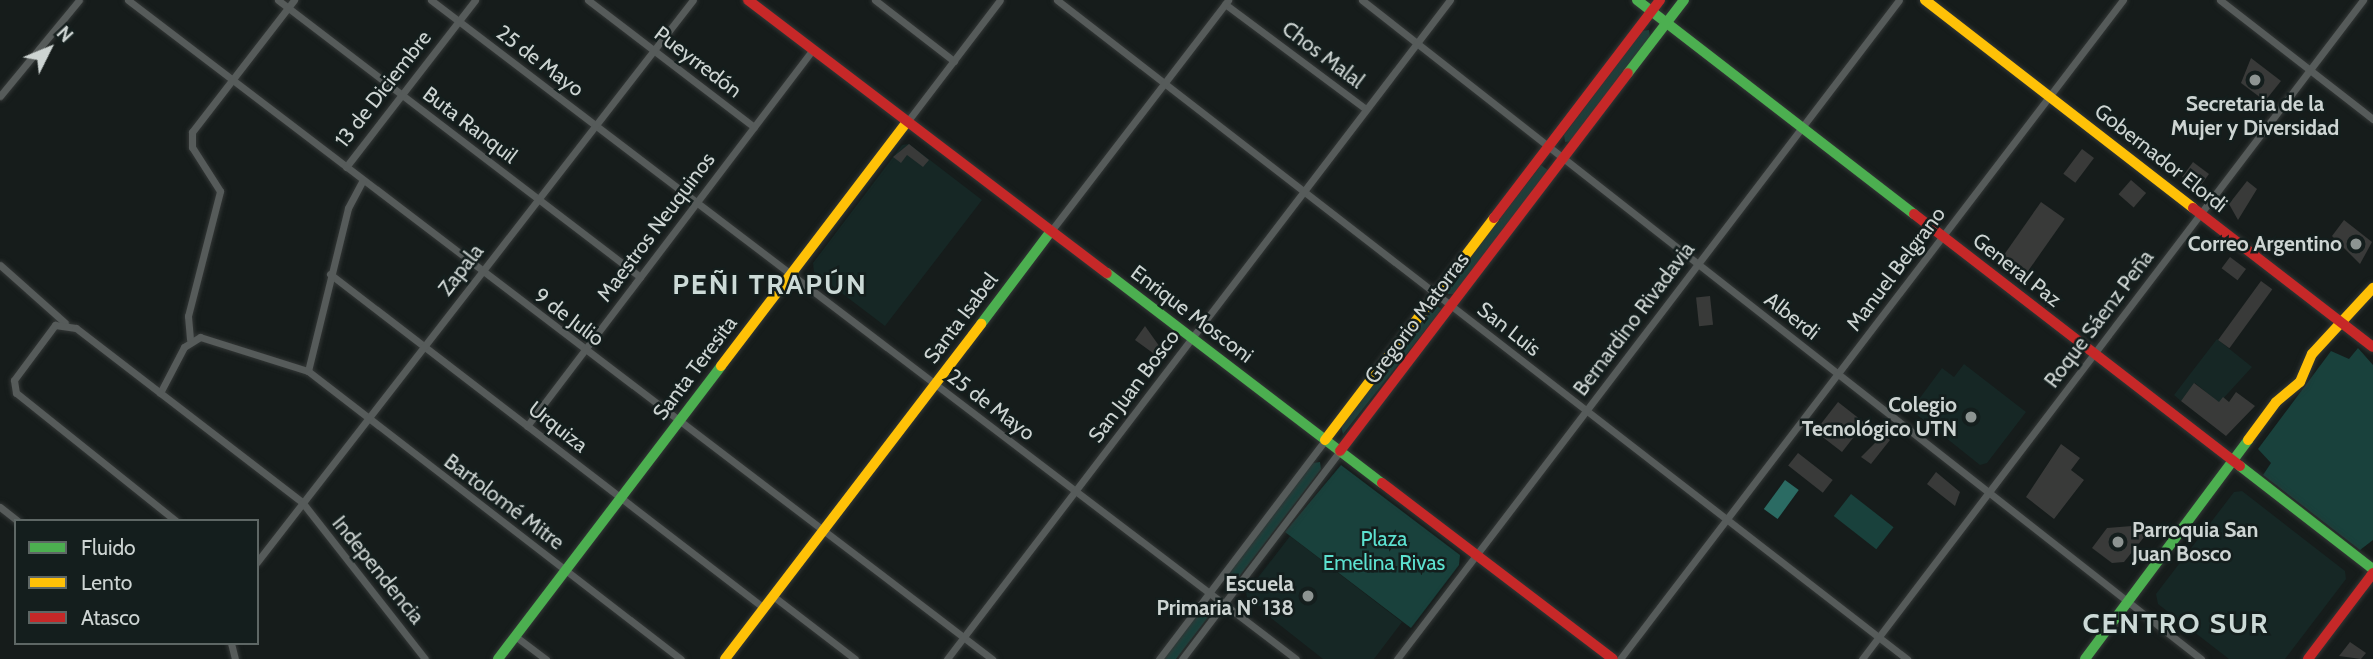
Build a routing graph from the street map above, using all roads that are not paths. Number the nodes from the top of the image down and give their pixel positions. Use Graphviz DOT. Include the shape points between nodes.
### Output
graph roads {
  1 [pos="79,0"];
  2 [pos="128,0"];
  3 [pos="278,0"];
  4 [pos="294,0"];
  5 [pos="431,0"];
  6 [pos="475,0"];
  7 [pos="588,0"];
  8 [pos="693,0"];
  9 [pos="748,0"];
  10 [pos="875,0"];
  11 [pos="1000,0"];
  12 [pos="1057,0"];
  13 [pos="1362,0"];
  14 [pos="1450,0"];
  15 [pos="1637,0"];
  16 [pos="1660,0"];
  17 [pos="1684,0"];
  18 [pos="1899,0"];
  19 [pos="1925,0"];
  20 [pos="2123,0"];
  21 [pos="2220,0"];
  22 [pos="2363,0"];
  23 [pos="1226,2"];
  24 [pos="288,8"];
  25 [pos="1652,11"];
  26 [pos="458,21"];
  27 [pos="1667,23"];
  28 [pos="1417,43"];
  29 [pos="813,49"];
  30 [pos="654,50"];
  31 [pos="954,61"];
  32 [pos="2310,70"];
  33 [pos="233,80"];
  34 [pos="1164,83"];
  35 [pos="401,95"];
  36 [pos="0,96"];
  37 [pos="2049,97"];
  38 [pos="1366,109"];
  39 [pos="2373,119"];
  40 [pos="908,122"];
  41 [pos="596,125"];
  42 [pos="754,127"];
  43 [pos="1802,128"];
  44 [pos="1548,147"];
  45 [pos="1563,158"];
  46 [pos="345,167"];
  47 [pos="362,182"];
  48 [pos="1304,191"];
  49 [pos="538,199"];
  50 [pos="697,202"];
  51 [pos="2200,214"];
  52 [pos="1051,231"];
  53 [pos="1942,236"];
  54 [pos="1698,264"];
  55 [pos="0,265"];
  56 [pos="481,273"];
  57 [pos="330,274"];
  58 [pos="791,274"];
  59 [pos="640,276"];
  60 [pos="2373,288"];
  61 [pos="1436,294"];
  62 [pos="1451,306"];
  63 [pos="65,323"];
  64 [pos="2342,323"];
  65 [pos="1192,338"];
  66 [pos="190,339"];
  67 [pos="424,346"];
  68 [pos="2373,347"];
  69 [pos="584,351"];
  70 [pos="2094,354"];
  71 [pos="308,371"];
  72 [pos="1838,374"];
  73 [pos="935,384"];
  74 [pos="160,393"];
  75 [pos="1586,411"];
  76 [pos="366,420"];
  77 [pos="678,422"];
  78 [pos="527,426"];
  79 [pos="1325,440"];
  80 [pos="1340,451"];
  81 [pos="2235,463"];
  82 [pos="1075,491"];
  83 [pos="1989,492"];
  84 [pos="621,498"];
  85 [pos="302,502"];
  86 [pos="0,507"];
  87 [pos="15,519"];
  88 [pos="174,519"];
  89 [pos="1727,519"];
  90 [pos="822,531"];
  91 [pos="1476,555"];
  92 [pos="259,559"];
  93 [pos="565,571"];
  94 [pos="2373,571"];
  95 [pos="1209,593"];
  96 [pos="773,596"];
  97 [pos="2128,602"];
  98 [pos="1224,604"];
  99 [pos="764,608"];
  100 [pos="515,636"];
  101 [pos="1879,637"];
  102 [pos="963,638"];
  103 [pos="425,659"];
  104 [pos="498,659"];
  105 [pos="546,659"];
  106 [pos="681,659"];
  107 [pos="725,659"];
  108 [pos="855,659"];
  109 [pos="947,659"];
  110 [pos="992,659"];
  111 [pos="1158,659"];
  112 [pos="1182,659"];
  113 [pos="1296,659"];
  114 [pos="1397,659"];
  115 [pos="1613,659"];
  116 [pos="1620,659"];
  117 [pos="1862,659"];
  118 [pos="1907,659"];
  119 [pos="2085,659"];
  120 [pos="2201,659"];
  121 [pos="2308,659"];
  1 -- 36 [label="street"];
  2 -- 33 [label="street, 9 de Julio"];
  3 -- 24 [label="street, Buta Ranquil"];
  4 -- 24 [label="street"];
  5 -- 26 [label="street, 25 de Mayo"];
  6 -- 26 [label="street, 13 de Diciembre"];
  7 -- 30 [label="street, Pueyrredón"];
  8 -- 30 [label="street, Zapala"];
  9 -- 29 [label="main road, Enrique Mosconi"];
  10 -- 31 [label="street"];
  11 -- 31 [label="street, Santa Teresita"];
  12 -- 34 [label="street, San Luis"];
  13 -- 28 [label="street, Alberdi"];
  14 -- 28 [label="street, San Juan Bosco"];
  15 -- 25 [label="main road, General Paz"];
  16 -- 25 [label="main road, Gregorio Matorras"];
  17 -- 27 [label="main road, Gregorio Matorras"];
  18 -- 43 [label="street, Bernardino Rivadavia"];
  19 -- 37 [label="main road, Gobernador Elordi"];
  20 -- 37 [label="street, Manuel Belgrano"];
  21 -- 32 [label="street"];
  22 -- 32 [label="street, Roque Sáenz Peña"];
  23 -- 34 [label="street, Santa Isabel"];
  23 -- 38 [label="street, Chos Malal"];
  24 -- 33 [label="street"];
  24 -- 35 [label="street, Buta Ranquil"];
  25 -- 27 [label="main road, General Paz"];
  25 -- 44 [label="main road, Gregorio Matorras"];
  26 -- 35 [label="street, 13 de Diciembre"];
  26 -- 41 [label="street, 25 de Mayo"];
  27 -- 43 [label="main road, General Paz"];
  27 -- 45 [label="main road, Gregorio Matorras"];
  28 -- 38 [label="street, San Juan Bosco"];
  28 -- 44 [label="street, Alberdi"];
  29 -- 40 [label="main road, Enrique Mosconi"];
  29 -- 42 [label="street, Maestros Neuquinos"];
  30 -- 41 [label="street, Zapala"];
  30 -- 42 [label="street, Pueyrredón"];
  31 -- 40 [label="street, Santa Teresita"];
  32 -- 39 [label="street"];
  32 -- 51 [label="street, Roque Sáenz Peña"];
  33 -- 46 [label="street, 9 de Julio"];
  33 -- 66 [label="street" via="192,132 192,148 220,191 187,316"];
  34 -- 48 [label="street, San Luis"];
  34 -- 52 [label="street, Santa Isabel"];
  35 -- 46 [label="street, 13 de Diciembre"];
  35 -- 49 [label="street, Buta Ranquil"];
  37 -- 51 [label="main road, Gobernador Elordi"];
  37 -- 53 [label="street, Manuel Belgrano"];
  38 -- 48 [label="street, San Juan Bosco"];
  40 -- 52 [label="main road, Enrique Mosconi"];
  40 -- 58 [label="main road, Santa Teresita"];
  41 -- 49 [label="street, Zapala"];
  41 -- 50 [label="street, 25 de Mayo"];
  42 -- 50 [label="street, Maestros Neuquinos"];
  43 -- 53 [label="main road, General Paz"];
  43 -- 54 [label="street, Bernardino Rivadavia"];
  44 -- 45 [label="street, Alberdi"];
  44 -- 61 [label="main road, Gregorio Matorras"];
  45 -- 54 [label="street, Alberdi"];
  45 -- 62 [label="main road, Gregorio Matorras"];
  46 -- 47 [label="street, 9 de Julio"];
  47 -- 56 [label="street, 9 de Julio"];
  47 -- 57 [label="street" via="350,203"];
  48 -- 61 [label="street, San Luis"];
  48 -- 65 [label="street, San Juan Bosco"];
  49 -- 56 [label="street, Zapala"];
  49 -- 59 [label="street, Buta Ranquil"];
  50 -- 58 [label="street, 25 de Mayo"];
  50 -- 59 [label="street, Maestros Neuquinos"];
  51 -- 64 [label="main road, Gobernador Elordi"];
  51 -- 70 [label="street, Roque Sáenz Peña"];
  52 -- 65 [label="main road, Enrique Mosconi"];
  52 -- 73 [label="main road, Santa Isabel"];
  53 -- 70 [label="main road, General Paz"];
  53 -- 72 [label="street, Manuel Belgrano"];
  54 -- 72 [label="street, Alberdi"];
  54 -- 75 [label="street, Bernardino Rivadavia"];
  55 -- 63 [label="street, Independencia"];
  56 -- 67 [label="street, Zapala"];
  56 -- 69 [label="street, 9 de Julio"];
  57 -- 67 [label="street, Urquiza"];
  57 -- 71 [label="street"];
  58 -- 73 [label="street, 25 de Mayo"];
  58 -- 77 [label="main road, Santa Teresita"];
  59 -- 69 [label="street, Maestros Neuquinos"];
  60 -- 64 [label="main road"];
  61 -- 62 [label="street, San Luis"];
  61 -- 79 [label="main road, Gregorio Matorras"];
  62 -- 75 [label="street, San Luis"];
  62 -- 80 [label="main road, Gregorio Matorras"];
  63 -- 74 [label="street, Independencia"];
  63 -- 88 [label="street" via="52,330 17,376 14,388"];
  64 -- 68 [label="main road, Gobernador Elordi"];
  64 -- 81 [label="main road" via="2312,354 2300,382 2276,402"];
  65 -- 79 [label="main road, Enrique Mosconi"];
  65 -- 82 [label="street, San Juan Bosco"];
  66 -- 71 [label="street"];
  66 -- 74 [label="street"];
  67 -- 76 [label="street, Zapala"];
  67 -- 78 [label="street, Urquiza"];
  69 -- 77 [label="street, 9 de Julio"];
  69 -- 78 [label="street, Maestros Neuquinos"];
  70 -- 81 [label="main road, General Paz"];
  70 -- 83 [label="street, Roque Sáenz Peña"];
  71 -- 76 [label="street, Bartolomé Mitre"];
  72 -- 83 [label="street, Alberdi"];
  72 -- 89 [label="street, Manuel Belgrano"];
  73 -- 82 [label="street, 25 de Mayo"];
  73 -- 90 [label="main road, Santa Isabel"];
  74 -- 85 [label="street, Independencia"];
  75 -- 89 [label="street, San Luis"];
  75 -- 91 [label="street, Bernardino Rivadavia"];
  76 -- 85 [label="street, Zapala"];
  76 -- 93 [label="street, Bartolomé Mitre"];
  77 -- 84 [label="main road, Santa Teresita"];
  77 -- 90 [label="street, 9 de Julio"];
  78 -- 84 [label="street, Urquiza"];
  79 -- 80 [label="main road, Enrique Mosconi"];
  79 -- 95 [label="street, Gregorio Matorras"];
  80 -- 91 [label="main road, Enrique Mosconi"];
  80 -- 98 [label="street, Gregorio Matorras"];
  81 -- 94 [label="main road, General Paz"];
  81 -- 97 [label="main road"];
  82 -- 95 [label="street, 25 de Mayo"];
  82 -- 102 [label="street, San Juan Bosco"];
  83 -- 97 [label="street, Alberdi"];
  83 -- 101 [label="street, Roque Sáenz Peña"];
  84 -- 93 [label="main road, Santa Teresita"];
  84 -- 99 [label="street, Urquiza"];
  85 -- 92 [label="street, Zapala"];
  85 -- 103 [label="street, Independencia"];
  86 -- 87 [label="street"];
  89 -- 101 [label="street, San Luis"];
  89 -- 116 [label="street, Manuel Belgrano"];
  90 -- 96 [label="main road, Santa Isabel"];
  90 -- 102 [label="street, 9 de Julio"];
  91 -- 114 [label="street, Bernardino Rivadavia"];
  91 -- 115 [label="main road, Enrique Mosconi"];
  93 -- 100 [label="main road, Santa Teresita"];
  93 -- 106 [label="street, Bartolomé Mitre"];
  94 -- 121 [label="main road"];
  95 -- 98 [label="street, 25 de Mayo"];
  95 -- 111 [label="street, Gregorio Matorras"];
  96 -- 99 [label="main road, Santa Isabel"];
  96 -- 108 [label="street"];
  97 -- 119 [label="main road"];
  97 -- 120 [label="street, Alberdi"];
  98 -- 112 [label="street, Gregorio Matorras"];
  98 -- 113 [label="street, 25 de Mayo"];
  99 -- 107 [label="main road, Santa Isabel"];
  100 -- 104 [label="main road, Santa Teresita"];
  100 -- 105 [label="street"];
  101 -- 117 [label="street, Roque Sáenz Peña"];
  101 -- 118 [label="street, San Luis"];
  102 -- 109 [label="street, San Juan Bosco"];
  102 -- 110 [label="street, 9 de Julio"];
}
